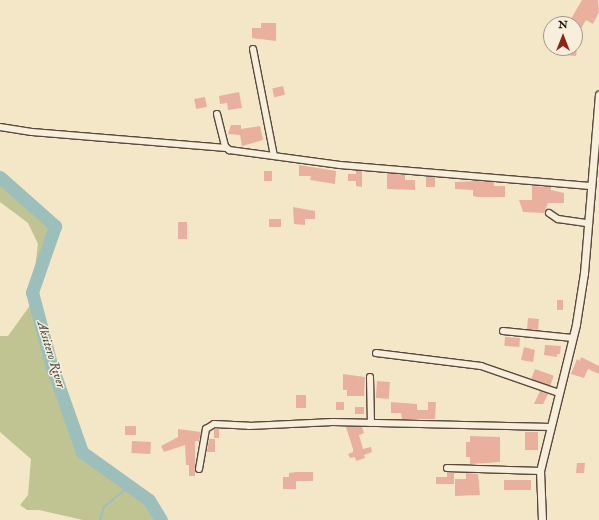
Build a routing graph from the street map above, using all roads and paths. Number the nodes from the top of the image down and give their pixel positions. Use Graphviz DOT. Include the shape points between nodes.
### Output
graph roads {
  1 [pos="253,49"];
  2 [pos="599,95"];
  3 [pos="217,114"];
  4 [pos="0,127"];
  5 [pos="226,148"];
  6 [pos="274,156"];
  7 [pos="590,186"];
  8 [pos="549,213"];
  9 [pos="588,223"];
  10 [pos="503,331"];
  11 [pos="573,338"];
  12 [pos="376,353"];
  13 [pos="370,377"];
  14 [pos="559,393"];
  15 [pos="371,423"];
  16 [pos="551,427"];
  17 [pos="447,468"];
  18 [pos="199,469"];
  19 [pos="540,471"];
  20 [pos="542,520"];
  1 -- 6 [label="street"];
  2 -- 7 [label="street"];
  3 -- 5 [label="street"];
  4 -- 5 [label="street"];
  5 -- 6 [label="street"];
  6 -- 7 [label="street" via="340,165"];
  7 -- 9 [label="street"];
  8 -- 9 [label="street" via="558,219"];
  9 -- 11 [label="street" via="584,273"];
  10 -- 11 [label="street"];
  11 -- 14 [label="street"];
  12 -- 14 [label="street" via="481,366"];
  13 -- 15 [label="street"];
  14 -- 16 [label="street"];
  15 -- 16 [label="street"];
  15 -- 18 [label="street" via="214,424 206,429"];
  16 -- 19 [label="street"];
  17 -- 19 [label="street"];
  19 -- 20 [label="street"];
}
